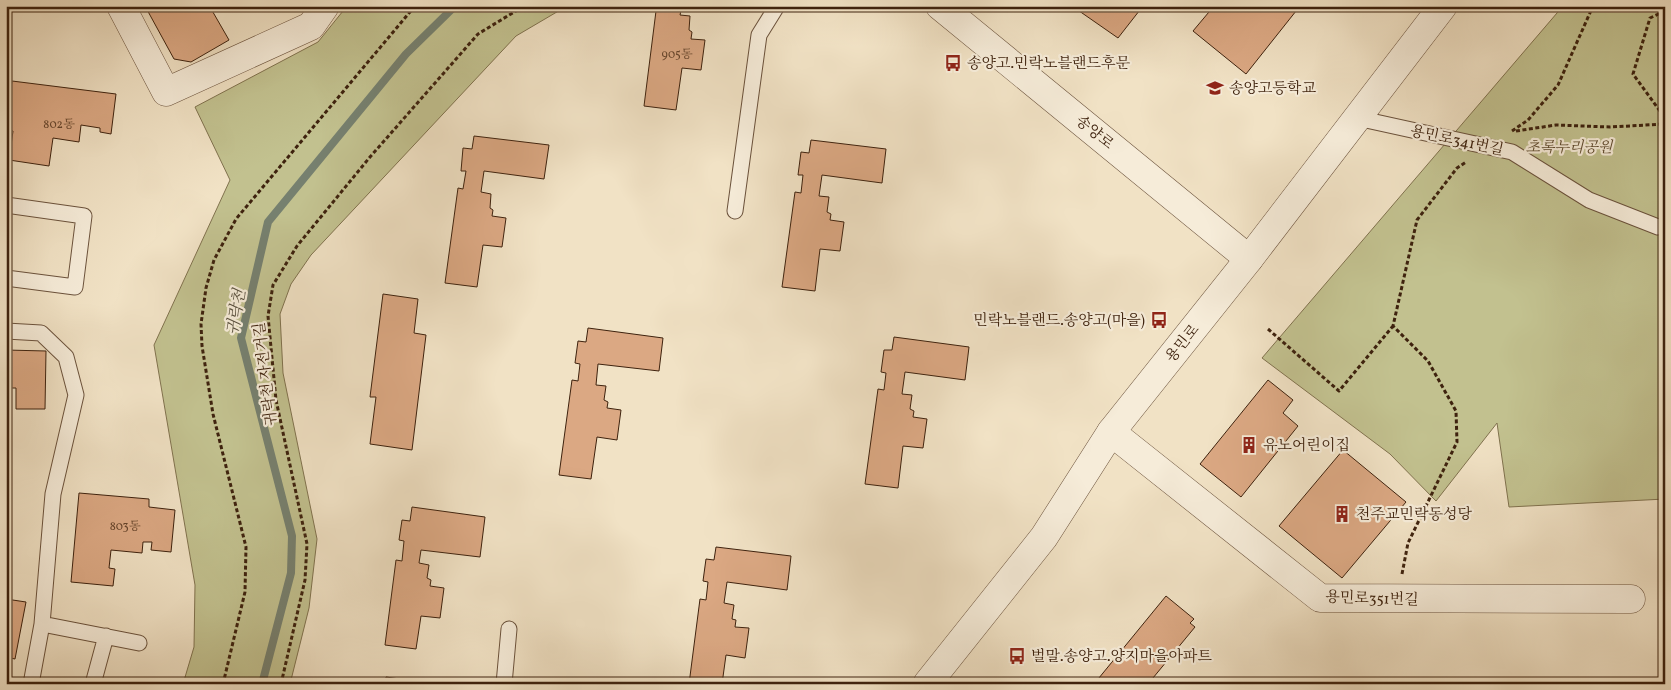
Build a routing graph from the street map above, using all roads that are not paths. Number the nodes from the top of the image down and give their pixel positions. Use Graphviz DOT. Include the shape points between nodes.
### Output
graph roads {
  1 [pos="121,6"];
  2 [pos="325,6"];
  3 [pos="777,6"];
  4 [pos="940,6"];
  5 [pos="1443,6"];
  6 [pos="1357,118"];
  7 [pos="6,205"];
  8 [pos="735,211"];
  9 [pos="1658,227"];
  10 [pos="1249,259"];
  11 [pos="6,278"];
  12 [pos="6,331"];
  13 [pos="1111,432"];
  14 [pos="1631,599"];
  15 [pos="42,624"];
  16 [pos="509,629"];
  17 [pos="106,636"];
  18 [pos="139,643"];
  19 [pos="31,684"];
  20 [pos="92,684"];
  21 [pos="504,684"];
  22 [pos="927,684"];
  1 -- 2 [label="street" via="166,92 310,26"];
  3 -- 8 [label="lane" via="759,35"];
  4 -- 10 [label="street, 송양로"];
  5 -- 6 [label="street, 용민로"];
  6 -- 9 [label="lane, 용민로341번길" via="1512,152 1589,200"];
  6 -- 10 [label="street, 용민로"];
  7 -- 11 [label="lane" via="84,216 75,287"];
  10 -- 13 [label="street, 용민로"];
  12 -- 15 [label="lane" via="41,333 66,357 76,395 53,494"];
  13 -- 14 [label="street, 용민로351번길" via="1320,598"];
  13 -- 22 [label="street, 용민로" via="1044,537"];
  15 -- 17 [label="lane"];
  15 -- 19 [label="lane"];
  16 -- 21 [label="lane"];
  17 -- 18 [label="lane"];
  17 -- 20 [label="lane"];
}
